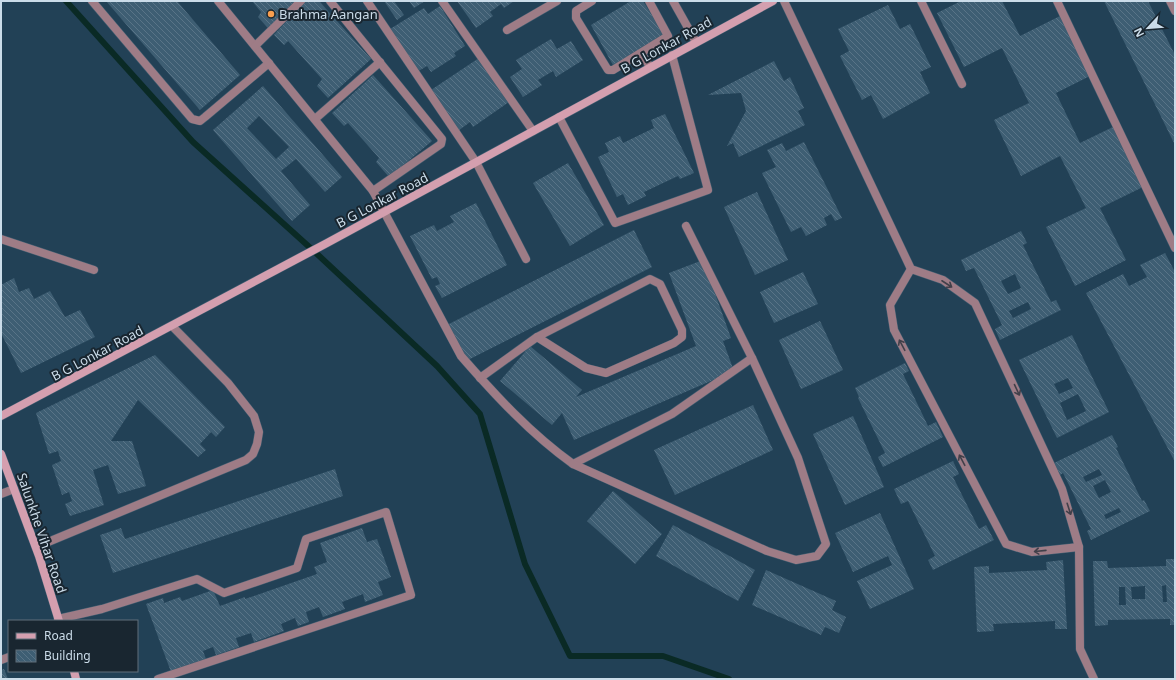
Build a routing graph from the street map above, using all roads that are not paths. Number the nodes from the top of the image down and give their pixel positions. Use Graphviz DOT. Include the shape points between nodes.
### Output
graph roads {
  1 [pos="92,1"];
  2 [pos="218,1"];
  3 [pos="301,1"];
  4 [pos="330,1"];
  5 [pos="367,1"];
  6 [pos="442,1"];
  7 [pos="557,1"];
  8 [pos="592,1"];
  9 [pos="649,1"];
  10 [pos="673,1"];
  11 [pos="773,1"];
  12 [pos="784,1"];
  13 [pos="921,1"];
  14 [pos="1057,1"];
  15 [pos="1170,1"];
  16 [pos="1175,10"];
  17 [pos="507,30"];
  18 [pos="696,42"];
  19 [pos="255,46"];
  20 [pos="642,54"];
  21 [pos="672,55"];
  22 [pos="380,62"];
  23 [pos="270,63"];
  24 [pos="650,67"];
  25 [pos="962,84"];
  26 [pos="559,116"];
  27 [pos="315,119"];
  28 [pos="533,131"];
  29 [pos="476,162"];
  30 [pos="373,191"];
  31 [pos="386,212"];
  32 [pos="686,226"];
  33 [pos="1,239"];
  34 [pos="1175,248"];
  35 [pos="526,259"];
  36 [pos="912,269"];
  37 [pos="94,270"];
  38 [pos="172,326"];
  39 [pos="537,337"];
  40 [pos="752,358"];
  41 [pos="480,378"];
  42 [pos="1,416"];
  43 [pos="1,454"];
  44 [pos="573,464"];
  45 [pos="14,490"];
  46 [pos="1,494"];
  47 [pos="36,547"];
  48 [pos="1079,547"];
  49 [pos="58,620"];
  50 [pos="158,679"];
  51 [pos="1094,679"];
  1 -- 23 [label="street" via="192,119 200,121"];
  2 -- 19 [label="street"];
  3 -- 19 [label="street"];
  4 -- 22 [label="street"];
  5 -- 29 [label="street"];
  6 -- 28 [label="street"];
  7 -- 17 [label="street"];
  8 -- 20 [label="street" via="576,11 576,18 608,70 613,70"];
  9 -- 20 [label="street" via="668,36"];
  10 -- 18 [label="street"];
  11 -- 18 [label="street, B G Lonkar Road"];
  12 -- 36 [label="street"];
  13 -- 25 [label="street"];
  14 -- 34 [label="street"];
  15 -- 16 [label="street"];
  18 -- 21 [label="street, B G Lonkar Road"];
  19 -- 23 [label="street"];
  20 -- 24 [label="street"];
  21 -- 24 [label="street, B G Lonkar Road"];
  21 -- 26 [label="street" via="708,190 616,223"];
  22 -- 27 [label="street"];
  22 -- 30 [label="street" via="441,137 442,142"];
  23 -- 27 [label="street"];
  24 -- 26 [label="street, B G Lonkar Road"];
  26 -- 28 [label="street, B G Lonkar Road"];
  27 -- 30 [label="street"];
  28 -- 29 [label="street, B G Lonkar Road"];
  29 -- 31 [label="street, B G Lonkar Road"];
  29 -- 35 [label="street"];
  30 -- 31 [label="street"];
  31 -- 38 [label="street, B G Lonkar Road"];
  31 -- 41 [label="street" via="461,356"];
  32 -- 40 [label="street"];
  33 -- 37 [label="street"];
  36 -- 48 [label="street, one-way" via="943,280 975,303 1062,489"];
  48 -- 36 [label="street, one-way" via="1032,552 1006,544 894,330 890,305"];
  38 -- 42 [label="street, B G Lonkar Road"];
  38 -- 47 [label="street" via="228,383 254,416 258,432 253,454 246,460"];
  39 -- 39 [label="street" via="650,280 660,284 682,330 682,337 674,343 606,373 586,368"];
  39 -- 41 [label="street"];
  40 -- 44 [label="street" via="672,414"];
  40 -- 44 [label="street" via="798,458 826,544 817,556 796,560 766,551"];
  41 -- 44 [label="street" via="545,444"];
  43 -- 45 [label="street, Salunkhe Vihar Road"];
  45 -- 46 [label="street"];
  45 -- 47 [label="street, Salunkhe Vihar Road"];
  47 -- 49 [label="street, Salunkhe Vihar Road"];
  48 -- 51 [label="street" via="1080,649"];
  49 -- 50 [label="street" via="197,580 224,593 298,568 306,540 386,512 411,595"];
}
